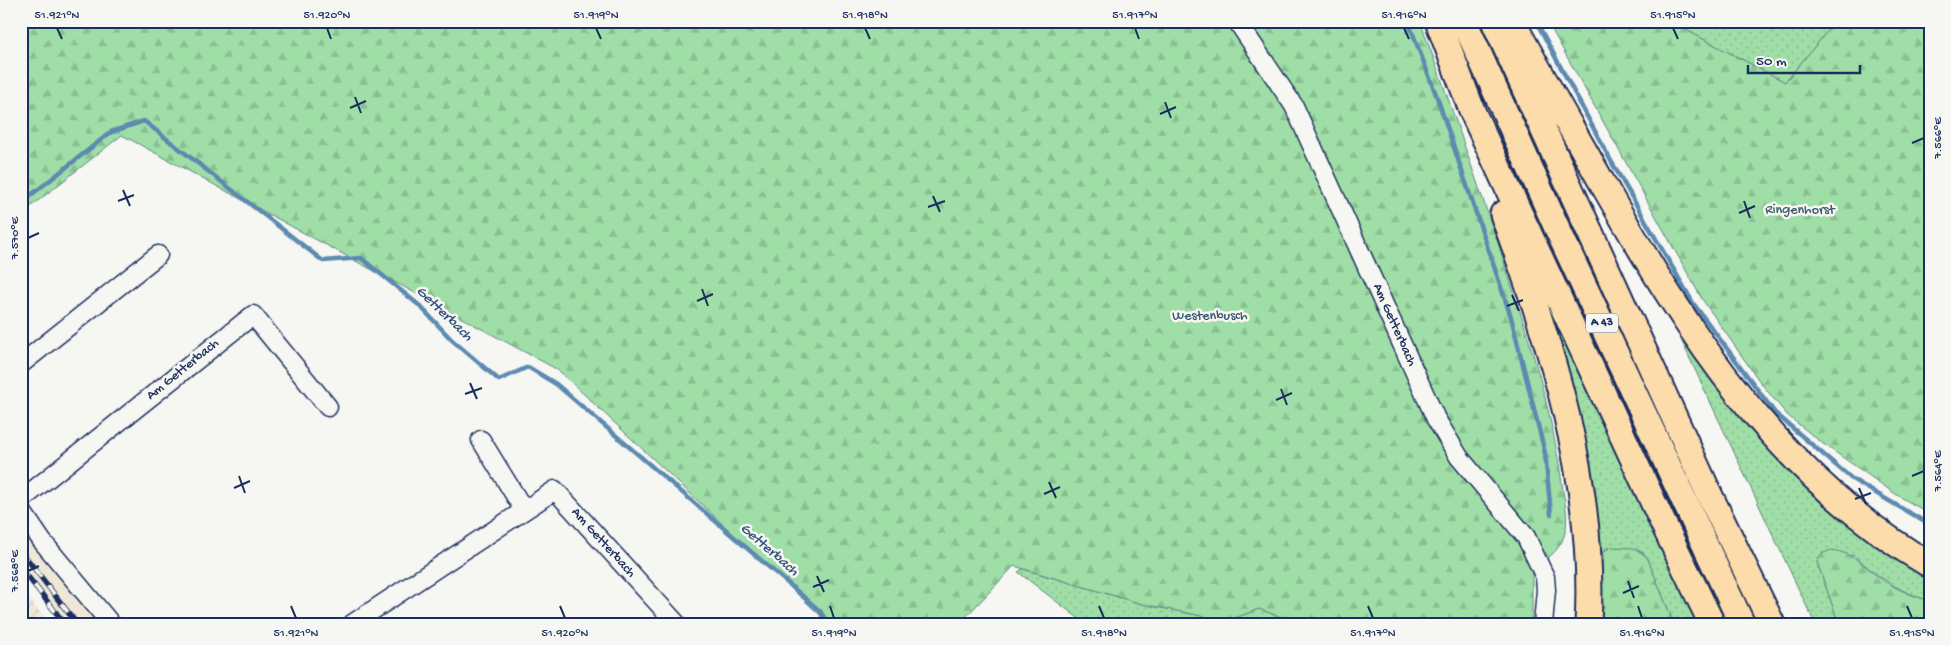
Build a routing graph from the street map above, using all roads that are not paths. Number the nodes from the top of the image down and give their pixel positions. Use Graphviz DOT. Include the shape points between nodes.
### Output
graph roads {
  1 [pos="1237,21"];
  2 [pos="1438,21"];
  3 [pos="1464,21"];
  4 [pos="1494,21"];
  5 [pos="1512,21"];
  6 [pos="1473,113"];
  7 [pos="158,254"];
  8 [pos="21,364"];
  9 [pos="328,407"];
  10 [pos="480,440"];
  11 [pos="21,500"];
  12 [pos="21,510"];
  13 [pos="524,510"];
  14 [pos="1930,565"];
  15 [pos="111,624"];
  16 [pos="352,624"];
  17 [pos="676,624"];
  18 [pos="1543,624"];
  19 [pos="1588,624"];
  20 [pos="1712,624"];
  21 [pos="1742,624"];
  22 [pos="1772,624"];
  1 -- 18 [label="street, Am Getterbach" via="1294,106 1439,426 1459,457 1526,537 1545,577"];
  2 -- 6 [label="highway"];
  3 -- 21 [label="highway, A 43"];
  4 -- 22 [label="highway, A 43" via="1579,212"];
  5 -- 14 [label="highway" via="1652,268 1740,396 1794,459 1836,500 1883,536"];
  6 -- 19 [label="highway" via="1500,205 1544,329 1567,413 1584,515"];
  6 -- 20 [label="highway"];
  7 -- 8 [label="street"];
  9 -- 11 [label="street, Am Getterbach" via="253,315"];
  10 -- 13 [label="street"];
  12 -- 15 [label="street" via="42,541"];
  13 -- 16 [label="street, Am Getterbach"];
  13 -- 17 [label="street, Am Getterbach" via="556,490"];
}
